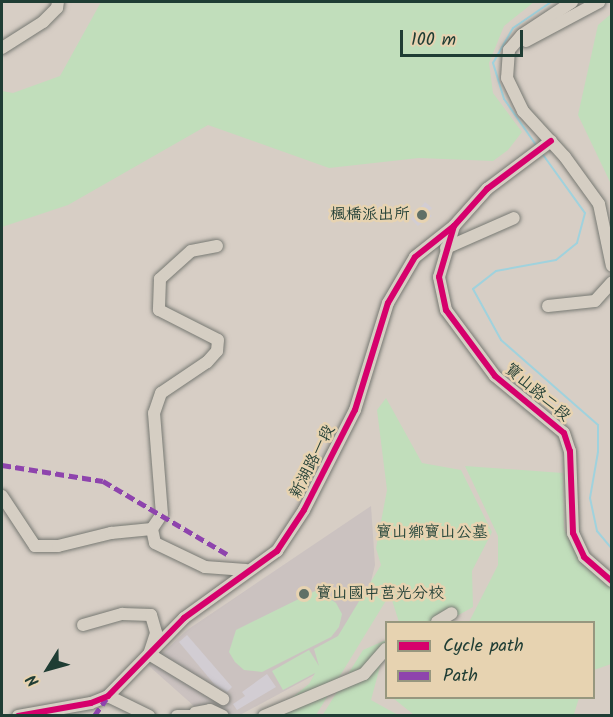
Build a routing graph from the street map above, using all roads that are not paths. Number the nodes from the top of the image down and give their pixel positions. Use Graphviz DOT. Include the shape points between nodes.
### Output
graph roads {
  1 [pos="58,2"];
  2 [pos="572,2"];
  3 [pos="599,2"];
  4 [pos="2,48"];
  5 [pos="509,50"];
  6 [pos="551,141"];
  7 [pos="514,218"];
  8 [pos="454,226"];
  9 [pos="217,246"];
  10 [pos="446,248"];
  11 [pos="612,266"];
  12 [pos="612,282"];
  13 [pos="548,306"];
  14 [pos="2,496"];
  15 [pos="152,529"];
  16 [pos="246,570"];
  17 [pos="612,582"];
  18 [pos="452,613"];
  19 [pos="438,621"];
  20 [pos="83,625"];
  21 [pos="385,651"];
  22 [pos="149,654"];
  23 [pos="108,696"];
  24 [pos="223,699"];
  25 [pos="195,714"];
  26 [pos="18,716"];
  27 [pos="149,716"];
  28 [pos="177,716"];
  29 [pos="223,716"];
  30 [pos="264,716"];
  1 -- 4 [label="street" via="43,22"];
  2 -- 5 [label="street" via="522,35"];
  3 -- 5 [label="street"];
  5 -- 6 [label="street" via="506,63 512,91 523,111"];
  6 -- 8 [label="street, 新湖路一段" via="475,200"];
  6 -- 11 [label="street" via="599,204"];
  7 -- 10 [label="street"];
  8 -- 10 [label="street, 寶山路二段"];
  8 -- 16 [label="street, 新湖路一段" via="415,257 401,278 388,303 355,410 304,510 277,550"];
  9 -- 15 [label="street" via="192,251 160,279 159,310 218,340 217,351 207,362 161,393 154,413 162,514"];
  10 -- 17 [label="street, 寶山路二段" via="439,277 446,310 495,376 564,434 570,451 573,533 584,557"];
  12 -- 13 [label="street" via="594,300"];
  14 -- 15 [label="street" via="35,546 58,546 111,533"];
  15 -- 16 [label="street" via="155,543 205,567"];
  16 -- 22 [label="street, 新湖路一段" via="184,618"];
  18 -- 19 [label="street"];
  20 -- 22 [label="street" via="122,614 151,615 156,633"];
  21 -- 30 [label="street" via="364,675"];
  22 -- 23 [label="street, 新湖路一段"];
  22 -- 24 [label="street"];
  23 -- 26 [label="street, 新湖路一段" via="92,703"];
  23 -- 27 [label="street"];
  25 -- 28 [label="street"];
  25 -- 29 [label="street" via="210,710"];
}
